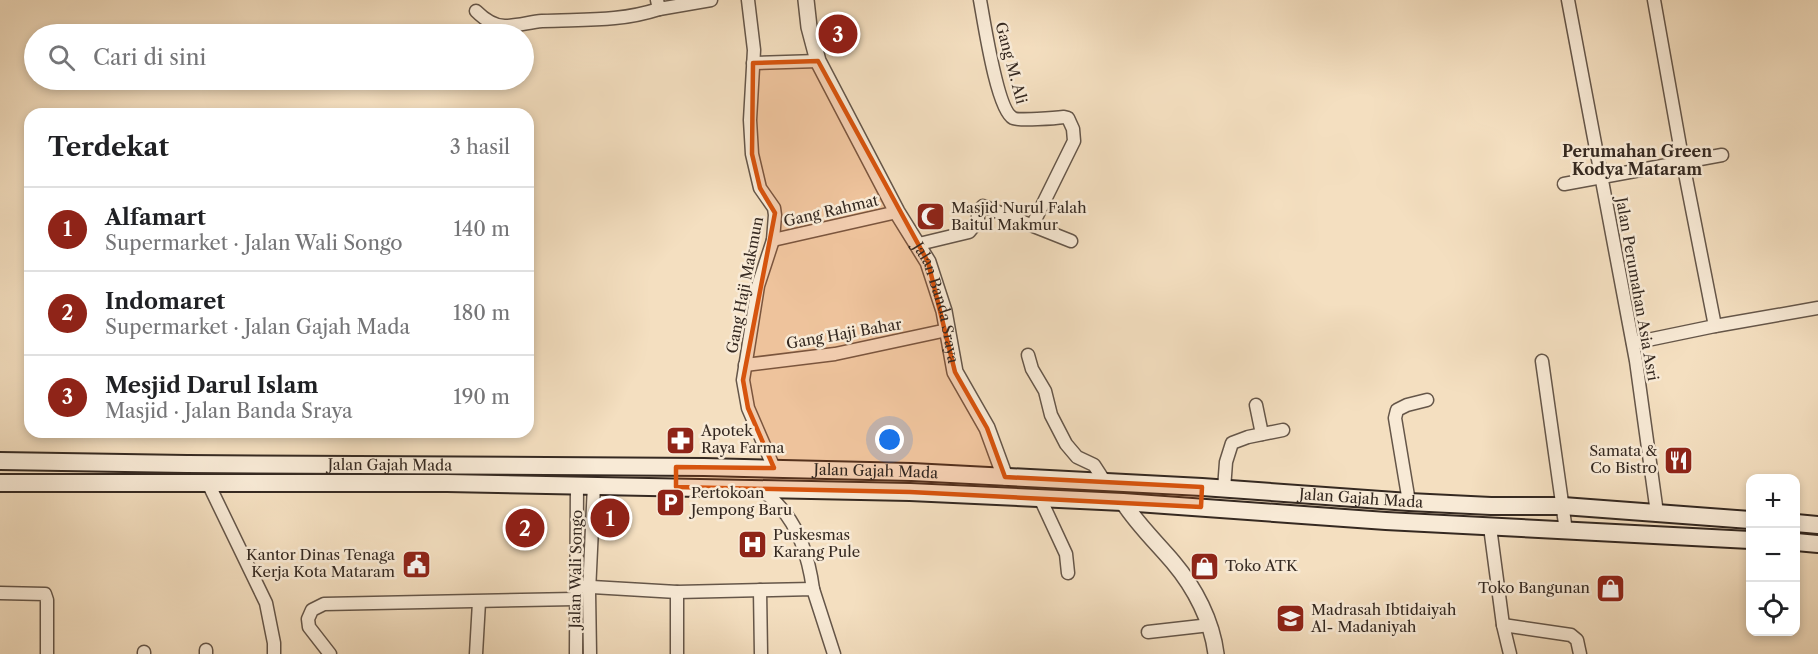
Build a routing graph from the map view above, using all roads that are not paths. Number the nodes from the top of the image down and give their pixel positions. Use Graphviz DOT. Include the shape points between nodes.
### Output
graph roads {
  1 [pos="711,0"];
  2 [pos="748,0"];
  3 [pos="806,0"];
  4 [pos="980,0"];
  5 [pos="1568,0"];
  6 [pos="1654,0"];
  7 [pos="658,4"];
  8 [pos="476,11"];
  9 [pos="498,24"];
  10 [pos="518,24"];
  11 [pos="818,61"];
  12 [pos="753,63"];
  13 [pos="1722,155"];
  14 [pos="1683,163"];
  15 [pos="1602,177"];
  16 [pos="1564,184"];
  17 [pos="897,212"];
  18 [pos="1033,225"];
  19 [pos="772,240"];
  20 [pos="1071,241"];
  21 [pos="919,244"];
  22 [pos="1818,308"];
  23 [pos="1715,326"];
  24 [pos="947,330"];
  25 [pos="1633,343"];
  26 [pos="1028,356"];
  27 [pos="1542,361"];
  28 [pos="745,365"];
  29 [pos="1426,400"];
  30 [pos="1256,405"];
  31 [pos="1283,430"];
  32 [pos="1262,434"];
  33 [pos="0,461"];
  34 [pos="489,466"];
  35 [pos="676,467"];
  36 [pos="774,468"];
  37 [pos="912,472"];
  38 [pos="1005,477"];
  39 [pos="1105,482"];
  40 [pos="0,483"];
  41 [pos="208,483"];
  42 [pos="489,485"];
  43 [pos="585,485"];
  44 [pos="676,487"];
  45 [pos="1202,487"];
  46 [pos="1224,489"];
  47 [pos="763,490"];
  48 [pos="910,492"];
  49 [pos="1040,498"];
  50 [pos="1123,502"];
  51 [pos="1409,502"];
  52 [pos="1563,506"];
  53 [pos="1201,507"];
  54 [pos="1657,513"];
  55 [pos="1746,520"];
  56 [pos="1800,523"];
  57 [pos="1818,525"];
  58 [pos="1490,527"];
  59 [pos="1566,531"];
  60 [pos="1746,540"];
  61 [pos="1800,542"];
  62 [pos="1818,544"];
  63 [pos="1068,573"];
  64 [pos="575,586"];
  65 [pos="590,586"];
  66 [pos="813,589"];
  67 [pos="760,590"];
  68 [pos="677,592"];
  69 [pos="0,593"];
  70 [pos="575,599"];
  71 [pos="479,602"];
  72 [pos="1210,625"];
  73 [pos="1503,625"];
  74 [pos="1148,632"];
  75 [pos="47,654"];
  76 [pos="274,654"];
  77 [pos="330,654"];
  78 [pos="476,654"];
  79 [pos="576,654"];
  80 [pos="590,654"];
  81 [pos="677,654"];
  82 [pos="761,654"];
  83 [pos="835,654"];
  84 [pos="1216,654"];
  85 [pos="1510,654"];
  86 [pos="1580,654"];
  1 -- 7 [label="street"];
  2 -- 12 [label="street, Gang Haji Makmun"];
  3 -- 11 [label="street, Jalan Banda Sraya"];
  4 -- 18 [label="street, Gang M. Ali" via="998,86 1008,114 1016,120 1068,118 1073,129 1074,141"];
  5 -- 15 [label="street, Jalan Perumahan Asia Asri"];
  6 -- 14 [label="street"];
  7 -- 10 [label="street" via="636,16 612,20"];
  8 -- 9 [label="street"];
  11 -- 12 [label="street"];
  11 -- 17 [label="street, Jalan Banda Sraya"];
  12 -- 19 [label="street, Gang Haji Makmun" via="752,154 760,188 774,210"];
  13 -- 14 [label="street"];
  14 -- 15 [label="street"];
  14 -- 23 [label="street"];
  15 -- 16 [label="street"];
  15 -- 25 [label="street, Jalan Perumahan Asia Asri"];
  17 -- 19 [label="street, Gang Rahmat"];
  17 -- 21 [label="street, Jalan Banda Sraya"];
  18 -- 20 [label="street"];
  18 -- 21 [label="street" via="982,206 977,224 969,232"];
  19 -- 28 [label="street, Gang Haji Makmun" via="758,285"];
  21 -- 24 [label="street, Jalan Banda Sraya" via="938,290"];
  22 -- 23 [label="street"];
  23 -- 25 [label="street"];
  24 -- 28 [label="street, Gang Haji Bahar" via="835,354"];
  24 -- 38 [label="street, Jalan Banda Sraya" via="955,372 987,428"];
  25 -- 54 [label="street, Jalan Perumahan Asia Asri"];
  26 -- 39 [label="street" via="1066,444 1077,457 1094,465"];
  27 -- 52 [label="street"];
  28 -- 36 [label="street, Gang Haji Makmun" via="745,399"];
  29 -- 51 [label="street" via="1397,410 1395,418"];
  30 -- 32 [label="street"];
  31 -- 32 [label="street"];
  32 -- 46 [label="street" via="1232,443"];
  33 -- 34 [label="main road, Jalan Gajah Mada"];
  34 -- 35 [label="main road, Jalan Gajah Mada"];
  34 -- 42 [label="main road"];
  35 -- 36 [label="main road, Jalan Gajah Mada"];
  35 -- 44 [label="main road"];
  36 -- 37 [label="main road, Jalan Gajah Mada"];
  37 -- 38 [label="main road, Jalan Gajah Mada"];
  37 -- 48 [label="main road"];
  38 -- 39 [label="main road, Jalan Gajah Mada"];
  39 -- 45 [label="main road, Jalan Gajah Mada"];
  40 -- 41 [label="main road, Jalan Gajah Mada"];
  41 -- 42 [label="main road, Jalan Gajah Mada"];
  41 -- 76 [label="street" via="266,603"];
  42 -- 43 [label="main road, Jalan Gajah Mada"];
  43 -- 44 [label="main road, Jalan Gajah Mada"];
  43 -- 64 [label="street, Jalan Wali Songo"];
  43 -- 65 [label="street, Jalan Wali Songo"];
  44 -- 47 [label="main road, Jalan Gajah Mada"];
  45 -- 46 [label="main road, Jalan Gajah Mada"];
  45 -- 53 [label="main road"];
  46 -- 51 [label="main road, Jalan Gajah Mada"];
  47 -- 48 [label="main road, Jalan Gajah Mada"];
  47 -- 66 [label="street" via="782,508 794,528 809,565"];
  48 -- 49 [label="main road, Jalan Gajah Mada"];
  49 -- 50 [label="main road, Jalan Gajah Mada"];
  49 -- 63 [label="street" via="1066,554"];
  50 -- 53 [label="main road, Jalan Gajah Mada"];
  50 -- 72 [label="street" via="1174,563"];
  51 -- 52 [label="main road, Jalan Gajah Mada"];
  52 -- 54 [label="main road, Jalan Gajah Mada"];
  52 -- 59 [label="street"];
  53 -- 58 [label="main road, Jalan Gajah Mada"];
  54 -- 55 [label="main road, Jalan Gajah Mada"];
  56 -- 57 [label="main road"];
  58 -- 59 [label="main road, Jalan Gajah Mada"];
  58 -- 73 [label="street"];
  59 -- 60 [label="main road, Jalan Gajah Mada"];
  61 -- 62 [label="main road"];
  64 -- 65 [label="street"];
  64 -- 70 [label="street, Jalan Wali Songo"];
  65 -- 68 [label="street"];
  65 -- 80 [label="street, Jalan Wali Songo"];
  66 -- 67 [label="street"];
  66 -- 83 [label="street"];
  67 -- 68 [label="street"];
  67 -- 82 [label="street"];
  68 -- 81 [label="street"];
  69 -- 75 [label="street" via="45,594"];
  70 -- 71 [label="street"];
  70 -- 79 [label="street, Jalan Wali Songo"];
  71 -- 77 [label="street" via="324,604 310,612 308,619 309,627"];
  71 -- 78 [label="street"];
  72 -- 74 [label="street"];
  72 -- 84 [label="street"];
  73 -- 85 [label="street"];
  73 -- 86 [label="street" via="1571,635 1577,640"];
}
